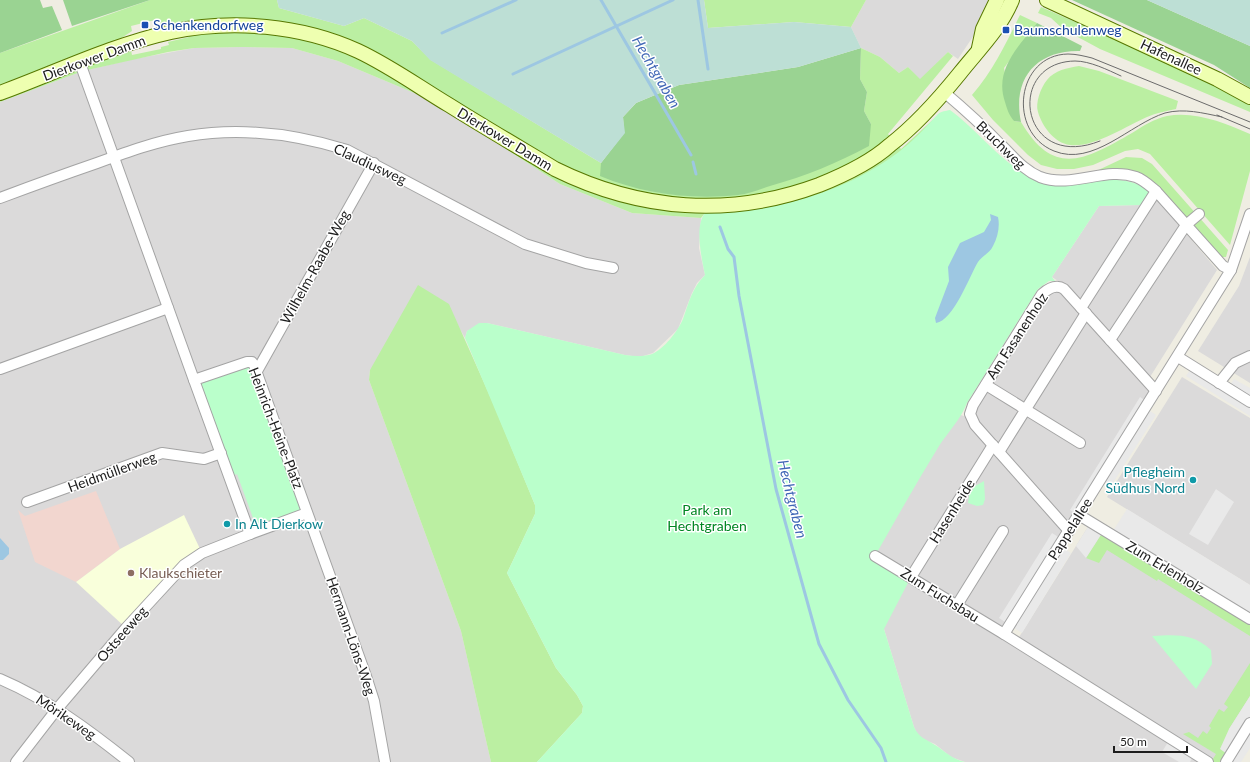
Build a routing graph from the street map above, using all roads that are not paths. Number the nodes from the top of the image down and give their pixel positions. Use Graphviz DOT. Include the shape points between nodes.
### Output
graph roads {
  1 [pos="998,0"];
  2 [pos="1012,0"];
  3 [pos="1046,0"];
  4 [pos="979,48"];
  5 [pos="80,63"];
  6 [pos="944,92"];
  7 [pos="0,93"];
  8 [pos="1250,97"];
  9 [pos="113,157"];
  10 [pos="374,163"];
  11 [pos="1156,191"];
  12 [pos="0,198"];
  13 [pos="1199,214"];
  14 [pos="1249,219"];
  15 [pos="1186,226"];
  16 [pos="613,268"];
  17 [pos="1231,270"];
  18 [pos="168,308"];
  19 [pos="1083,310"];
  20 [pos="1110,340"];
  21 [pos="1250,356"];
  22 [pos="1178,357"];
  23 [pos="0,370"];
  24 [pos="257,371"];
  25 [pos="194,380"];
  26 [pos="1219,383"];
  27 [pos="986,384"];
  28 [pos="1156,392"];
  29 [pos="1250,402"];
  30 [pos="1026,408"];
  31 [pos="1080,444"];
  32 [pos="996,449"];
  33 [pos="221,453"];
  34 [pos="27,502"];
  35 [pos="307,513"];
  36 [pos="1079,515"];
  37 [pos="1003,531"];
  38 [pos="1069,531"];
  39 [pos="250,534"];
  40 [pos="875,556"];
  41 [pos="911,577"];
  42 [pos="957,605"];
  43 [pos="1250,619"];
  44 [pos="1004,634"];
  45 [pos="0,679"];
  46 [pos="57,709"];
  47 [pos="1250,723"];
  48 [pos="16,762"];
  49 [pos="129,762"];
  50 [pos="385,762"];
  51 [pos="1208,762"];
  52 [pos="1226,762"];
  1 -- 4 [label="street, Dierkower Damm" via="982,29"];
  2 -- 4 [label="street, Dierkower Damm" via="992,36"];
  3 -- 8 [label="street, Hafenallee" via="1217,79"];
  4 -- 6 [label="street, Dierkower Damm"];
  5 -- 6 [label="street, Dierkower Damm" via="133,42 190,28 253,26 304,34 357,51 379,62 556,169 584,183 631,198 688,206 732,206 772,200 828,182 890,146"];
  5 -- 7 [label="street, Dierkower Damm"];
  5 -- 9 [label="street"];
  6 -- 11 [label="street, Bruchweg" via="1000,143 1021,166 1034,174 1063,182 1125,174 1137,177"];
  9 -- 10 [label="street, Claudiusweg" via="181,137 229,132 283,135 319,142 347,150"];
  9 -- 12 [label="street, Claudiusweg"];
  9 -- 18 [label="street"];
  10 -- 16 [label="street, Claudiusweg" via="526,244 586,263"];
  10 -- 24 [label="street, Wilhelm-Raabe-Weg"];
  11 -- 15 [label="street, Bruchweg"];
  11 -- 19 [label="street"];
  13 -- 15 [label="street"];
  14 -- 17 [label="street, Pappelallee"];
  15 -- 17 [label="street, Bruchweg" via="1223,266"];
  15 -- 20 [label="street"];
  17 -- 22 [label="street, Pappelallee"];
  18 -- 23 [label="street"];
  18 -- 25 [label="street"];
  19 -- 20 [label="street, Am Fasanenholz"];
  19 -- 27 [label="street, Am Fasanenholz" via="1059,286 1047,290"];
  19 -- 30 [label="street"];
  20 -- 28 [label="street, Am Fasanenholz"];
  21 -- 26 [label="street" via="1235,363"];
  22 -- 26 [label="street"];
  22 -- 28 [label="street, Pappelallee"];
  24 -- 25 [label="street, Heinrich-Heine-Platz" via="252,362 247,362"];
  24 -- 35 [label="street, Heinrich-Heine-Platz"];
  25 -- 33 [label="street"];
  26 -- 29 [label="street"];
  27 -- 30 [label="street, Am Fasanenholz"];
  27 -- 32 [label="street, Am Fasanenholz" via="970,414 975,425"];
  28 -- 36 [label="street, Pappelallee"];
  30 -- 31 [label="street, Am Fasanenholz"];
  30 -- 32 [label="street"];
  32 -- 38 [label="street, Am Fasanenholz"];
  32 -- 41 [label="street, Hasenheide"];
  33 -- 34 [label="street, Heidmüllerweg" via="204,459 162,453"];
  33 -- 39 [label="street"];
  35 -- 39 [label="street"];
  35 -- 50 [label="street, Hermann-Löns-Weg" via="374,701"];
  36 -- 38 [label="street, Pappelallee"];
  36 -- 43 [label="street, Zum Erlenholz"];
  37 -- 42 [label="street"];
  38 -- 44 [label="street, Pappelallee"];
  39 -- 46 [label="street, Ostseeweg" via="202,553 184,565"];
  40 -- 41 [label="street, Zum Fuchsbau"];
  41 -- 42 [label="street, Zum Fuchsbau"];
  42 -- 44 [label="street, Zum Fuchsbau"];
  44 -- 51 [label="street"];
  45 -- 46 [label="street, Mörikeweg" via="20,687"];
  46 -- 48 [label="street, Ostseeweg"];
  46 -- 49 [label="street, Mörikeweg"];
  47 -- 52 [label="street"];
}
